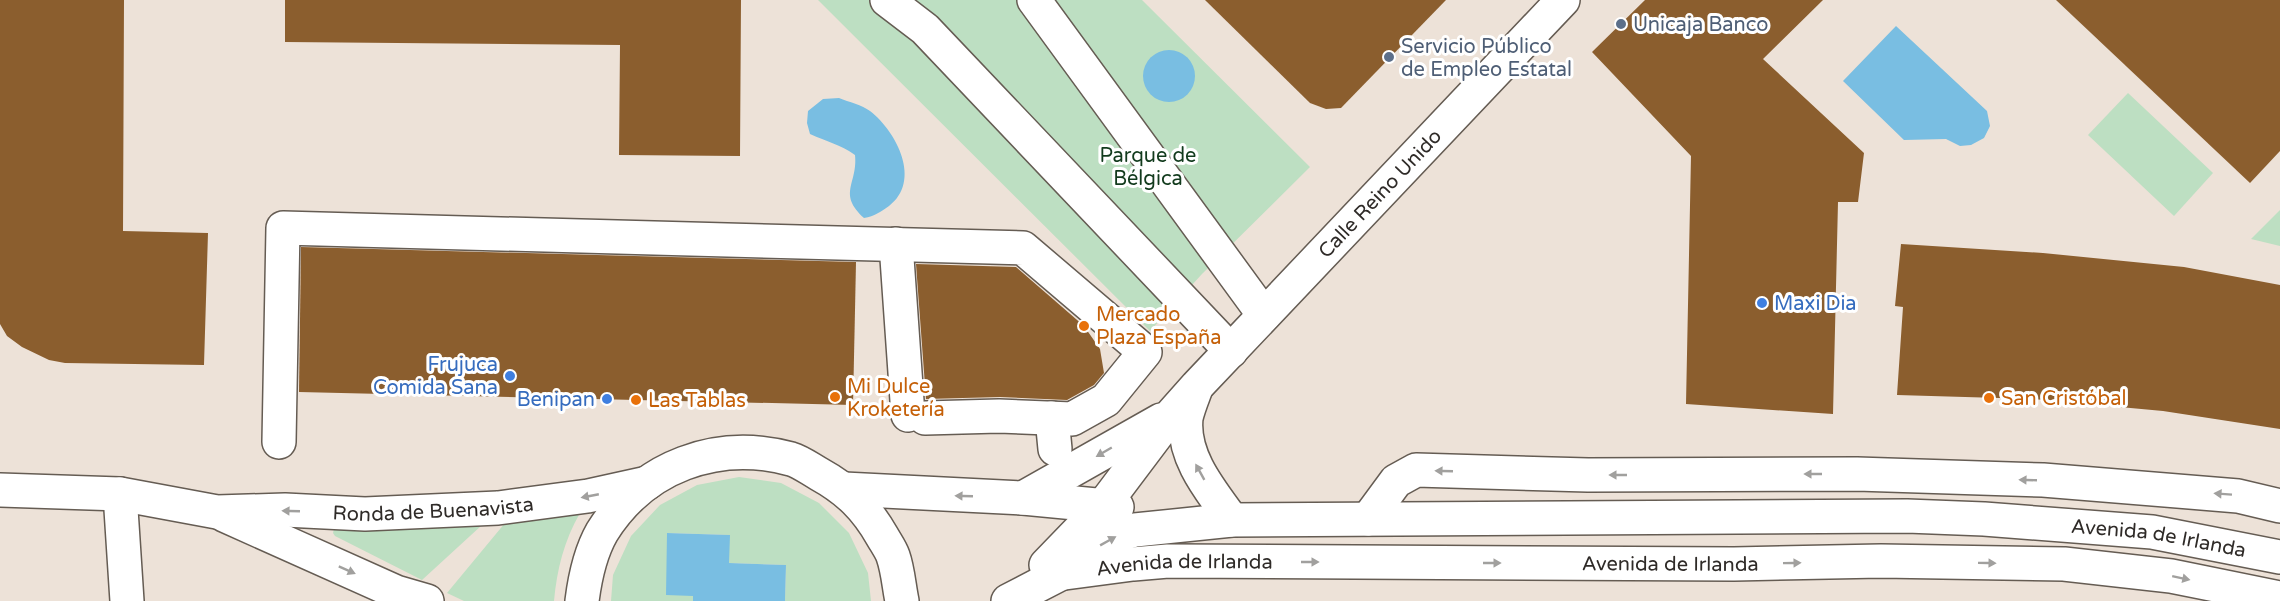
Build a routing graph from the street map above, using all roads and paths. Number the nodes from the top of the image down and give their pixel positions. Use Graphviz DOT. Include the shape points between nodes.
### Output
graph roads {
  1 [pos="887,0"];
  2 [pos="1034,0"];
  3 [pos="1563,0"];
  4 [pos="896,244"];
  5 [pos="1264,315"];
  6 [pos="1231,351"];
  7 [pos="1197,386"];
  8 [pos="1173,413"];
  9 [pos="279,442"];
  10 [pos="1857,474"];
  11 [pos="647,483"];
  12 [pos="844,489"];
  13 [pos="0,490"];
  14 [pos="120,494"];
  15 [pos="1023,498"];
  16 [pos="1103,506"];
  17 [pos="2280,506"];
  18 [pos="217,512"];
  19 [pos="1855,517"];
  20 [pos="1368,519"];
  21 [pos="1232,520"];
  22 [pos="2280,557"];
  23 [pos="1060,574"];
  24 [pos="402,597"];
  25 [pos="1012,598"];
  26 [pos="2280,598"];
  27 [pos="127,601"];
  28 [pos="428,601"];
  29 [pos="582,601"];
  30 [pos="902,601"];
  1 -- 6 [label="street" via="925,29"];
  2 -- 5 [label="street"];
  3 -- 5 [label="street, Calle Reino Unido"];
  4 -- 4 [label="street" via="1023,248 1145,352 1106,400 1054,434 999,416 916,416"];
  4 -- 9 [label="street" via="283,228"];
  5 -- 6 [label="street, Calle Reino Unido"];
  6 -- 7 [label="street, Calle Reino Unido"];
  7 -- 8 [label="street, Calle Reino Unido"];
  21 -- 7 [label="street, Calle Reino Unido, one-way" via="1210,490 1187,445 1186,418"];
  8 -- 15 [label="street, Calle Reino Unido, one-way"];
  8 -- 16 [label="street, Calle Reino Unido"];
  17 -- 10 [label="street, one-way" via="2238,496 2043,480"];
  10 -- 19 [label="street"];
  10 -- 20 [label="street, one-way" via="1588,475 1416,470 1396,481"];
  11 -- 12 [label="street, Ronda de Buenavista" via="674,466 715,454 748,452 793,460"];
  11 -- 18 [label="street, Ronda de Buenavista, one-way" via="588,496 498,508 365,514"];
  11 -- 29 [label="street, Ronda de Buenavista" via="616,512 601,534 586,573"];
  15 -- 12 [label="street, Avenida de Irlanda, one-way"];
  12 -- 30 [label="street, Ronda de Buenavista" via="870,514 894,556"];
  13 -- 14 [label="street, Ronda de Buenavista"];
  14 -- 18 [label="street, Ronda de Buenavista"];
  14 -- 27 [label="street"];
  15 -- 16 [label="street, Avenida de Irlanda"];
  16 -- 21 [label="street, Avenida de Irlanda"];
  16 -- 25 [label="street, Calle Reino Unido"];
  18 -- 24 [label="street, Ronda de Buenavista, one-way"];
  19 -- 20 [label="street, Avenida de Irlanda"];
  19 -- 22 [label="street, Avenida de Irlanda" via="1984,519 2152,532"];
  20 -- 21 [label="street, Avenida de Irlanda"];
  23 -- 21 [label="street, Avenida de Irlanda, one-way" via="1109,538 1135,530"];
  23 -- 25 [label="street, Avenida de Irlanda"];
  23 -- 26 [label="street, Avenida de Irlanda, one-way" via="1168,561 2064,564 2171,576"];
  24 -- 28 [label="street, Ronda de Buenavista"];
}
